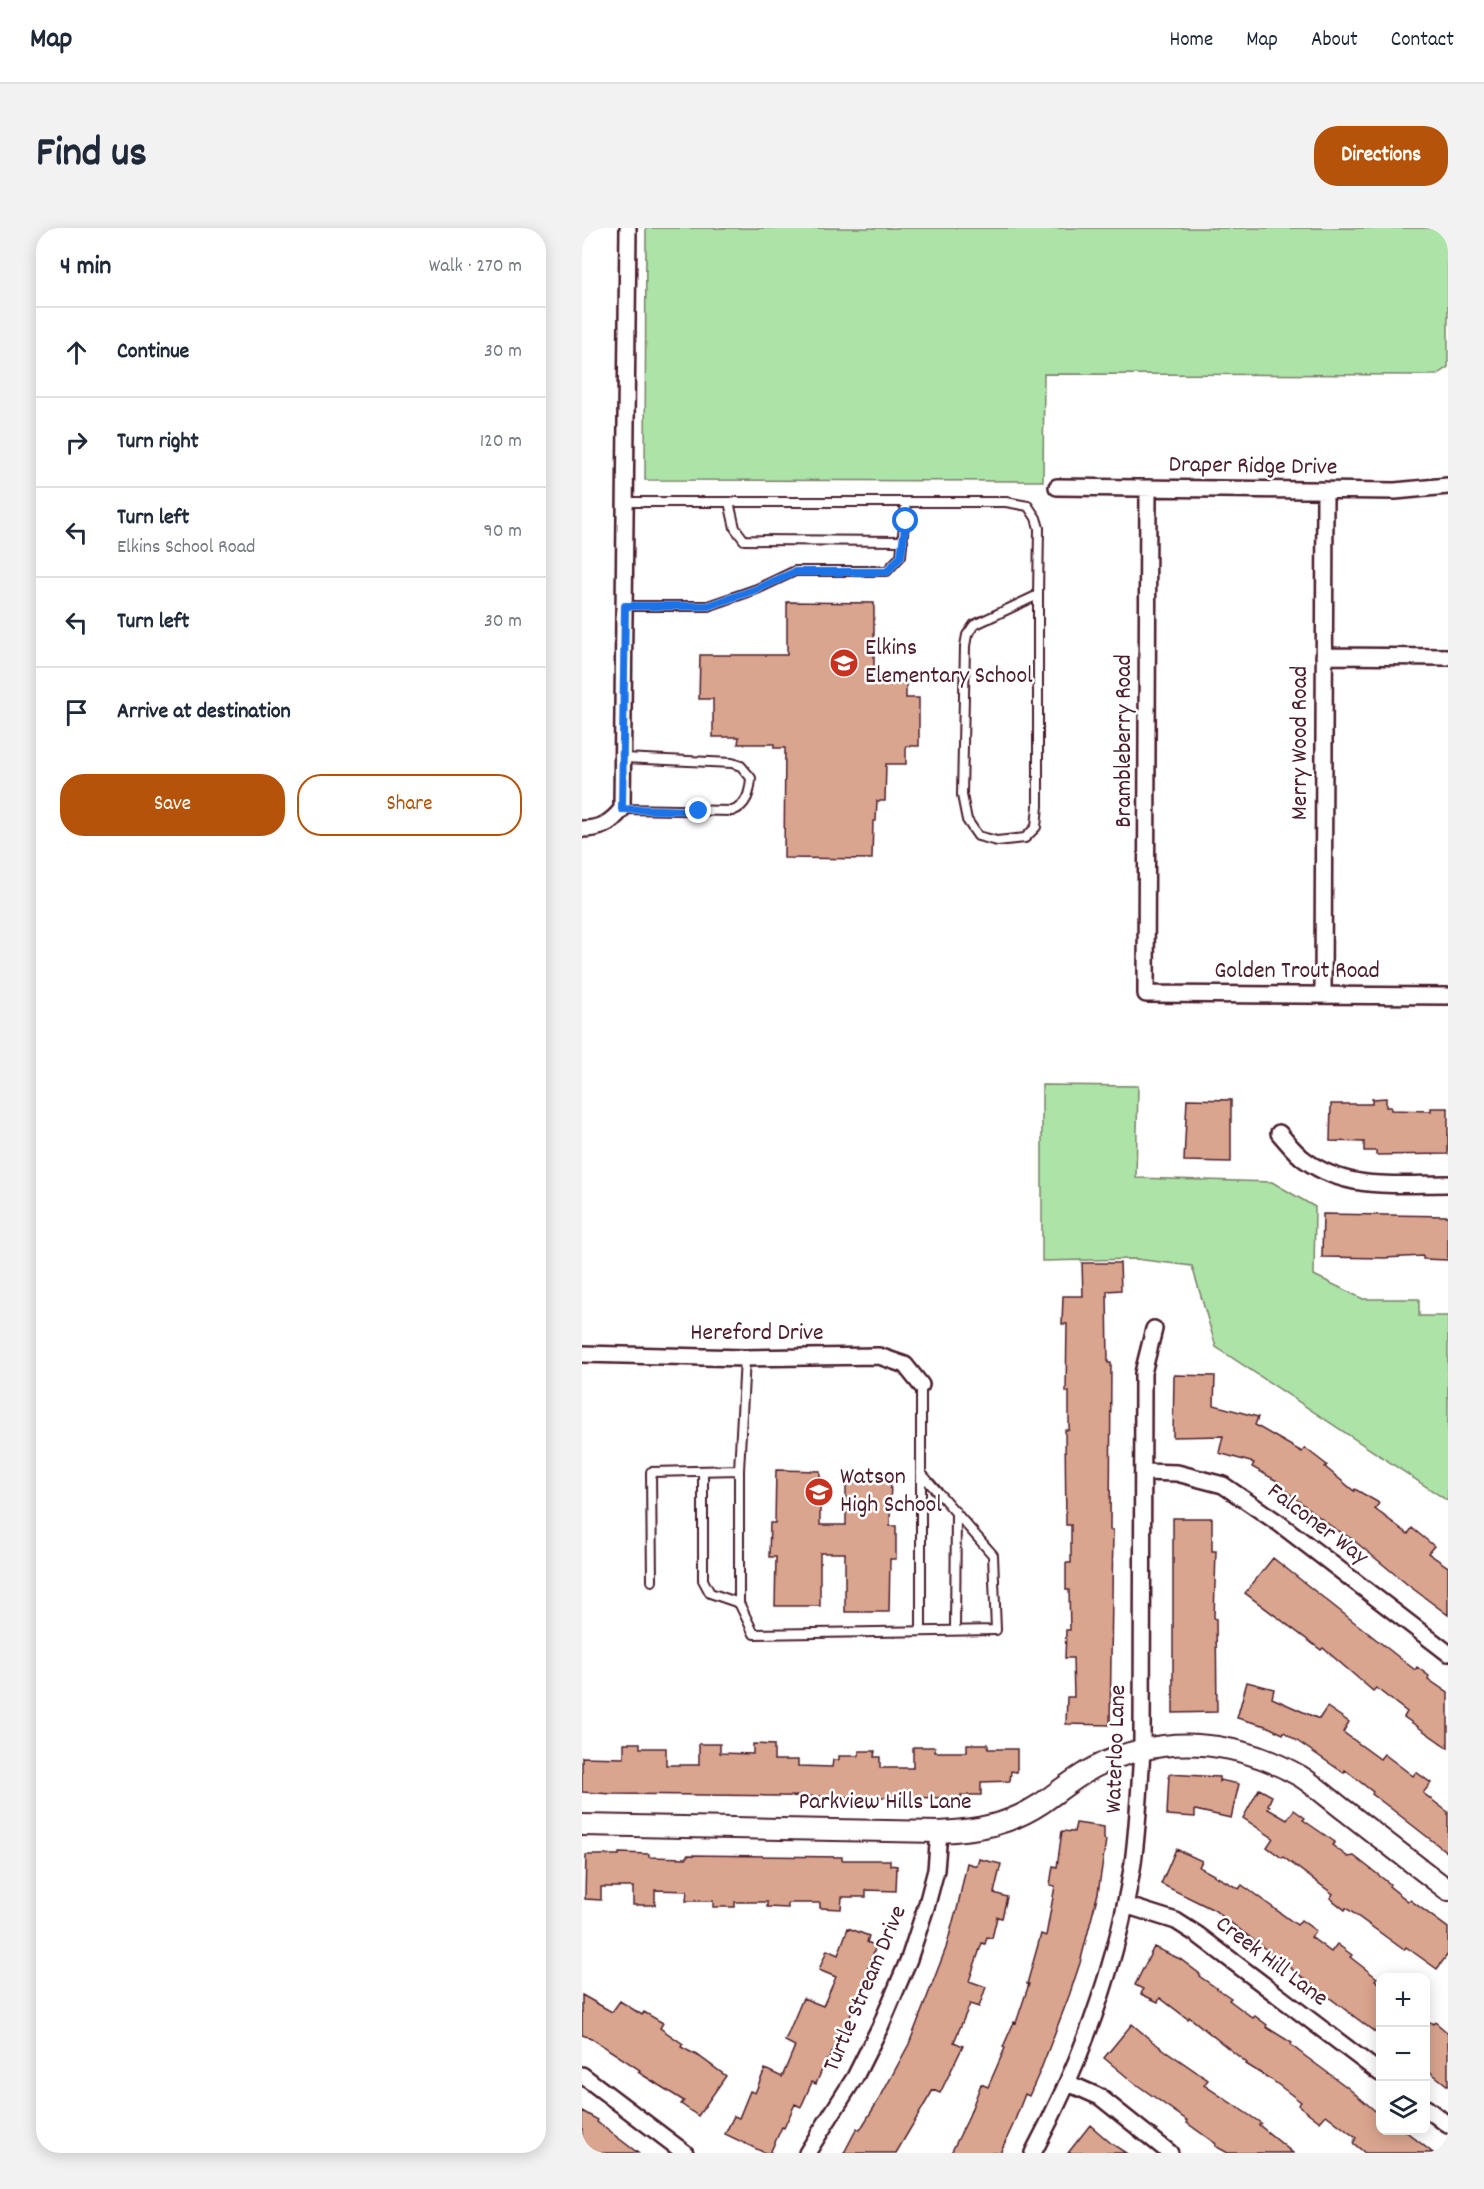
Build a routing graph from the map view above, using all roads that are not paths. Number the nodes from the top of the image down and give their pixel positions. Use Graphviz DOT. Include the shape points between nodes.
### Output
graph roads {
  1 [pos="628,228"];
  2 [pos="1448,486"];
  3 [pos="1057,487"];
  4 [pos="1148,488"];
  5 [pos="1325,490"];
  6 [pos="626,502"];
  7 [pos="729,502"];
  8 [pos="906,502"];
  9 [pos="903,541"];
  10 [pos="1038,596"];
  11 [pos="625,606"];
  12 [pos="1324,656"];
  13 [pos="1448,657"];
  14 [pos="623,758"];
  15 [pos="622,809"];
  16 [pos="582,830"];
  17 [pos="1146,994"];
  18 [pos="1323,995"];
  19 [pos="1448,996"];
  20 [pos="1279,1133"];
  21 [pos="1448,1184"];
  22 [pos="1154,1329"];
  23 [pos="582,1354"];
  24 [pos="745,1358"];
  25 [pos="921,1385"];
  26 [pos="740,1470"];
  27 [pos="703,1471"];
  28 [pos="1143,1472"];
  29 [pos="921,1473"];
  30 [pos="956,1512"];
  31 [pos="651,1581"];
  32 [pos="739,1603"];
  33 [pos="921,1630"];
  34 [pos="955,1630"];
  35 [pos="1448,1653"];
  36 [pos="1142,1749"];
  37 [pos="582,1825"];
  38 [pos="939,1832"];
  39 [pos="1448,1890"];
  40 [pos="1125,1905"];
  41 [pos="1376,2070"];
  42 [pos="582,2076"];
  43 [pos="1068,2083"];
  44 [pos="1430,2112"];
  45 [pos="1448,2125"];
  46 [pos="685,2153"];
  47 [pos="807,2153"];
  48 [pos="1034,2153"];
  49 [pos="1170,2153"];
  1 -- 6 [label="street"];
  2 -- 5 [label="street, Draper Ridge Drive" via="1395,491"];
  3 -- 4 [label="street, Draper Ridge Drive"];
  4 -- 5 [label="street, Draper Ridge Drive"];
  4 -- 17 [label="street, Brambleberry Road"];
  5 -- 12 [label="street, Merry Wood Road"];
  6 -- 7 [label="lane"];
  6 -- 11 [label="street"];
  7 -- 8 [label="lane"];
  7 -- 9 [label="lane" via="735,528 744,540"];
  8 -- 9 [label="lane"];
  8 -- 10 [label="lane" via="1006,502 1028,506 1039,528"];
  9 -- 11 [label="lane" via="901,556 887,572 795,572 708,606"];
  10 -- 10 [label="lane" via="974,625 965,646 963,795 967,820 978,836 997,841 1025,838 1036,827"];
  11 -- 14 [label="street"];
  12 -- 13 [label="street"];
  12 -- 18 [label="street, Merry Wood Road"];
  14 -- 15 [label="street"];
  14 -- 15 [label="lane" via="732,763 741,765 751,778 745,801 732,811"];
  15 -- 16 [label="street" via="612,823"];
  17 -- 18 [label="street, Golden Trout Road"];
  18 -- 19 [label="street, Golden Trout Road"];
  20 -- 21 [label="street" via="1303,1159 1345,1181"];
  22 -- 28 [label="street, Waterloo Lane" via="1143,1373"];
  23 -- 24 [label="street, Hereford Drive"];
  24 -- 25 [label="street, Hereford Drive" via="879,1356 905,1365"];
  24 -- 26 [label="lane"];
  25 -- 29 [label="lane"];
  26 -- 27 [label="lane"];
  26 -- 32 [label="lane"];
  27 -- 31 [label="lane" via="651,1472"];
  27 -- 32 [label="lane" via="703,1580 710,1593"];
  28 -- 35 [label="street, Falconer Way" via="1177,1473 1223,1485"];
  28 -- 36 [label="street, Waterloo Lane"];
  29 -- 30 [label="lane"];
  29 -- 33 [label="lane"];
  30 -- 34 [label="lane"];
  30 -- 34 [label="lane" via="993,1555 996,1630"];
  32 -- 33 [label="lane" via="754,1634"];
  33 -- 34 [label="lane"];
  36 -- 38 [label="street, Parkview Hills Lane" via="1092,1769 1008,1822 974,1830"];
  36 -- 39 [label="street, Parkview Hills Lane" via="1176,1745 1245,1751 1301,1777"];
  36 -- 40 [label="street, Waterloo Lane" via="1137,1833"];
  37 -- 38 [label="street, Parkview Hills Lane"];
  38 -- 47 [label="street, Turtle Stream Drive" via="936,1870 909,1959 855,2077"];
  40 -- 41 [label="street, Creek Hill Lane" via="1176,1922 1198,1935"];
  40 -- 43 [label="street, Waterloo Lane" via="1102,1995"];
  42 -- 46 [label="street"];
  43 -- 48 [label="street, Waterloo Lane"];
  43 -- 49 [label="street" via="1100,2097"];
  44 -- 45 [label="street"];
}
